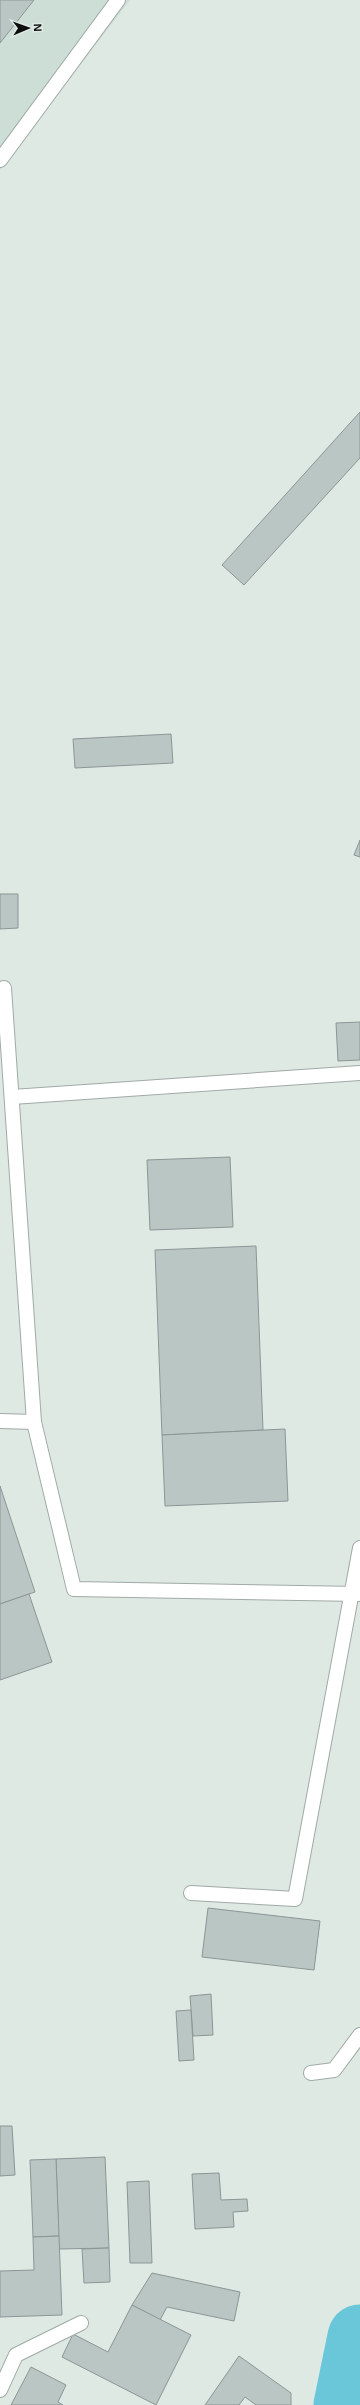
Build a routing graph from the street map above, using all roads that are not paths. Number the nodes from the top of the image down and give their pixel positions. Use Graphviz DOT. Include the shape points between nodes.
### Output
graph roads {
  1 [pos="118,0"];
  2 [pos="0,160"];
  3 [pos="4,988"];
  4 [pos="360,1073"];
  5 [pos="12,1097"];
  6 [pos="0,1420"];
  7 [pos="34,1422"];
  8 [pos="360,1548"];
  9 [pos="356,1593"];
  10 [pos="192,1893"];
  11 [pos="360,2035"];
  12 [pos="312,2073"];
  13 [pos="81,2323"];
  14 [pos="0,2390"];
  1 -- 2 [label="lane"];
  3 -- 5 [label="lane"];
  4 -- 5 [label="lane"];
  5 -- 7 [label="lane"];
  6 -- 7 [label="lane"];
  7 -- 9 [label="lane" via="74,1589"];
  8 -- 9 [label="lane"];
  9 -- 10 [label="lane" via="295,1899"];
  11 -- 12 [label="lane" via="334,2070"];
  13 -- 14 [label="lane" via="16,2355"];
}
